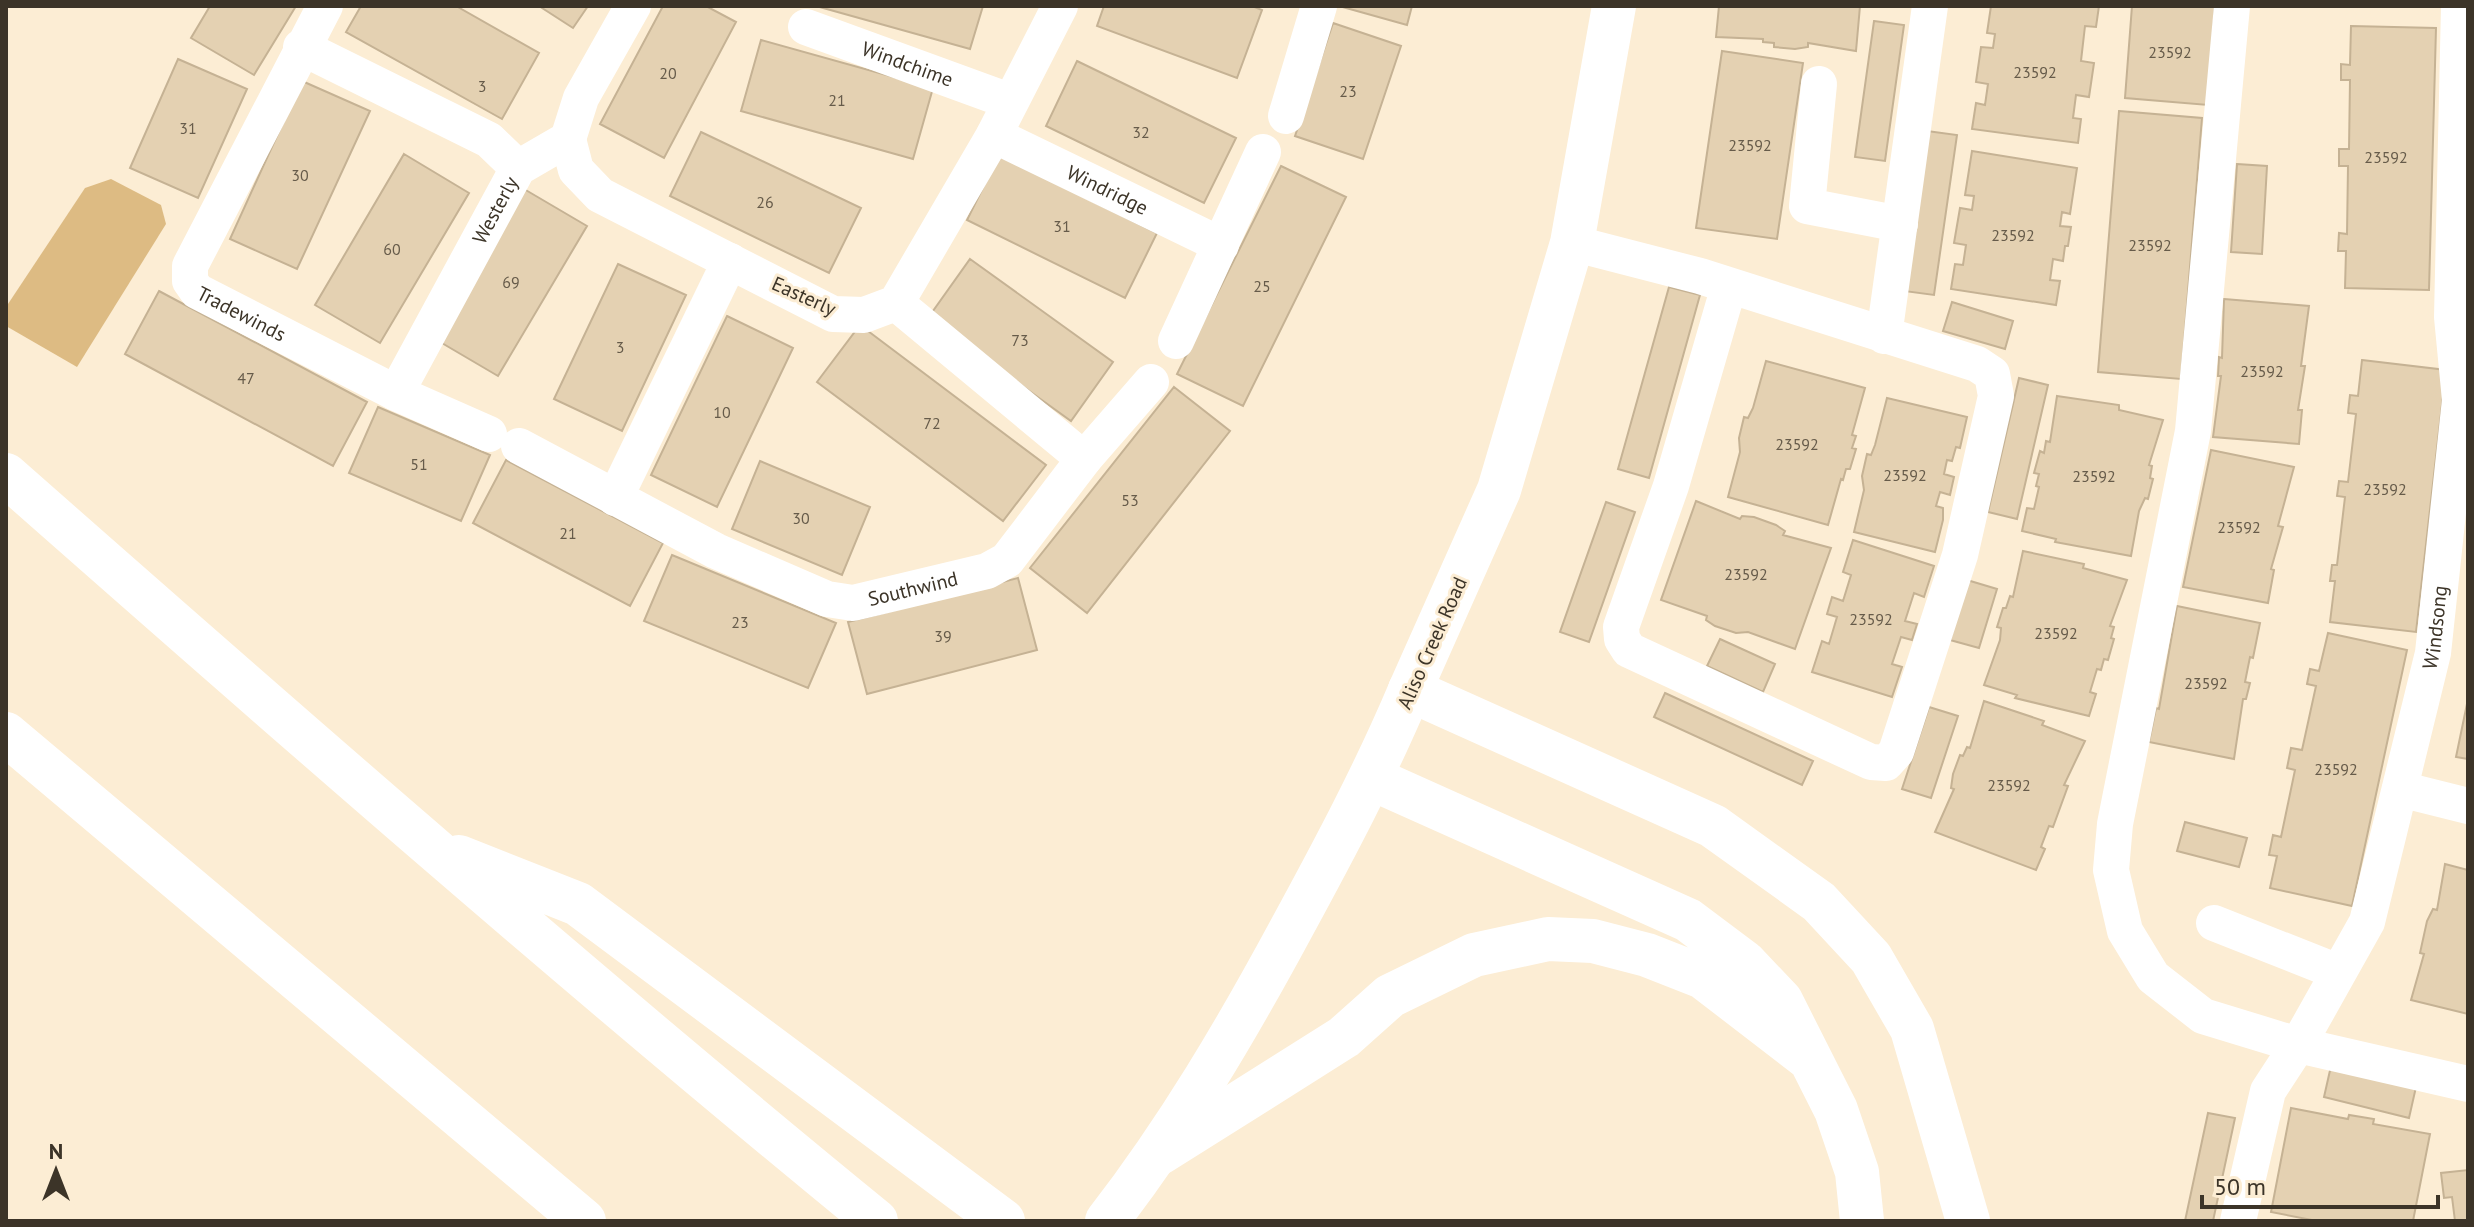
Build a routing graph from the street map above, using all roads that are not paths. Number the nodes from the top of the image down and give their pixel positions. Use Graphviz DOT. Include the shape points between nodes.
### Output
graph roads {
  1 [pos="325,6"];
  2 [pos="633,6"];
  3 [pos="1060,6"];
  4 [pos="1614,6"];
  5 [pos="1930,6"];
  6 [pos="2232,6"];
  7 [pos="2459,6"];
  8 [pos="2468,7"];
  9 [pos="1309,9"];
  10 [pos="806,27"];
  11 [pos="301,47"];
  12 [pos="1819,84"];
  13 [pos="1009,101"];
  14 [pos="2462,113"];
  15 [pos="1286,116"];
  16 [pos="994,135"];
  17 [pos="568,139"];
  18 [pos="1263,152"];
  19 [pos="518,168"];
  20 [pos="1900,224"];
  21 [pos="1572,243"];
  22 [pos="1221,245"];
  23 [pos="730,261"];
  24 [pos="1729,286"];
  25 [pos="896,303"];
  26 [pos="1884,336"];
  27 [pos="1176,341"];
  28 [pos="1151,382"];
  29 [pos="396,393"];
  30 [pos="504,440"];
  31 [pos="1084,459"];
  32 [pos="6,475"];
  33 [pos="615,498"];
  34 [pos="2458,524"];
  35 [pos="1410,690"];
  36 [pos="6,734"];
  37 [pos="1373,779"];
  38 [pos="2400,789"];
  39 [pos="2468,806"];
  40 [pos="424,843"];
  41 [pos="2214,923"];
  42 [pos="2338,972"];
  43 [pos="2298,1045"];
  44 [pos="1807,1057"];
  45 [pos="2468,1084"];
  46 [pos="1160,1153"];
  47 [pos="584,1221"];
  48 [pos="876,1221"];
  49 [pos="1003,1221"];
  50 [pos="1107,1221"];
  51 [pos="1862,1221"];
  52 [pos="1968,1221"];
  53 [pos="2238,1221"];
  1 -- 11 [label="street, Tradewinds"];
  2 -- 17 [label="street" via="581,98"];
  3 -- 13 [label="street"];
  4 -- 21 [label="main road, Aliso Creek Road"];
  5 -- 20 [label="street"];
  6 -- 43 [label="street" via="2193,431 2115,824 2111,870 2125,931 2153,977 2203,1016"];
  7 -- 8 [label="street, Windsong"];
  7 -- 14 [label="street, Windsong"];
  9 -- 15 [label="street"];
  10 -- 13 [label="street, Windchime"];
  11 -- 19 [label="street" via="489,140"];
  11 -- 29 [label="street, Tradewinds" via="190,266 190,281 197,291"];
  12 -- 20 [label="street" via="1807,206"];
  13 -- 16 [label="street"];
  14 -- 34 [label="street, Windsong" via="2452,317 2460,400"];
  16 -- 22 [label="street, Windridge"];
  16 -- 25 [label="street"];
  17 -- 19 [label="street, Westerly"];
  17 -- 23 [label="street, Easterly" via="576,170 600,195"];
  18 -- 22 [label="street"];
  19 -- 29 [label="street, Westerly"];
  20 -- 26 [label="street"];
  21 -- 24 [label="street"];
  21 -- 35 [label="main road, Aliso Creek Road" via="1499,490"];
  22 -- 27 [label="street"];
  23 -- 25 [label="street, Easterly" via="833,314 864,315"];
  23 -- 33 [label="street"];
  24 -- 26 [label="street"];
  24 -- 26 [label="street" via="1671,486 1621,627 1622,639 1629,650 1871,762 1886,763 1896,752 1960,555 1996,396 1992,374 1977,364"];
  25 -- 31 [label="street"];
  28 -- 31 [label="street, Southwind"];
  29 -- 30 [label="street, Tradewinds"];
  30 -- 33 [label="street, Southwind"];
  31 -- 33 [label="street, Southwind" via="1007,560 987,571 853,603 827,599 716,551"];
  32 -- 40 [label="main road"];
  34 -- 38 [label="street, Windsong"];
  35 -- 37 [label="main road, Aliso Creek Road"];
  35 -- 52 [label="main road" via="1713,826 1819,902 1871,958 1912,1029"];
  36 -- 47 [label="main road"];
  37 -- 44 [label="main road" via="1688,920 1744,962 1781,1001"];
  37 -- 46 [label="main road, Aliso Creek Road" via="1232,1037"];
  38 -- 39 [label="street"];
  38 -- 42 [label="street, Windsong" via="2367,922"];
  40 -- 48 [label="main road"];
  40 -- 49 [label="main road" via="578,904"];
  41 -- 42 [label="street"];
  42 -- 43 [label="street, Windsong"];
  43 -- 45 [label="street"];
  43 -- 53 [label="street, Windsong" via="2268,1091"];
  44 -- 46 [label="main road" via="1703,977 1593,941 1548,939 1474,955 1390,996 1344,1037"];
  44 -- 51 [label="main road" via="1836,1110 1857,1172"];
  46 -- 50 [label="main road, Aliso Creek Road"];
}
